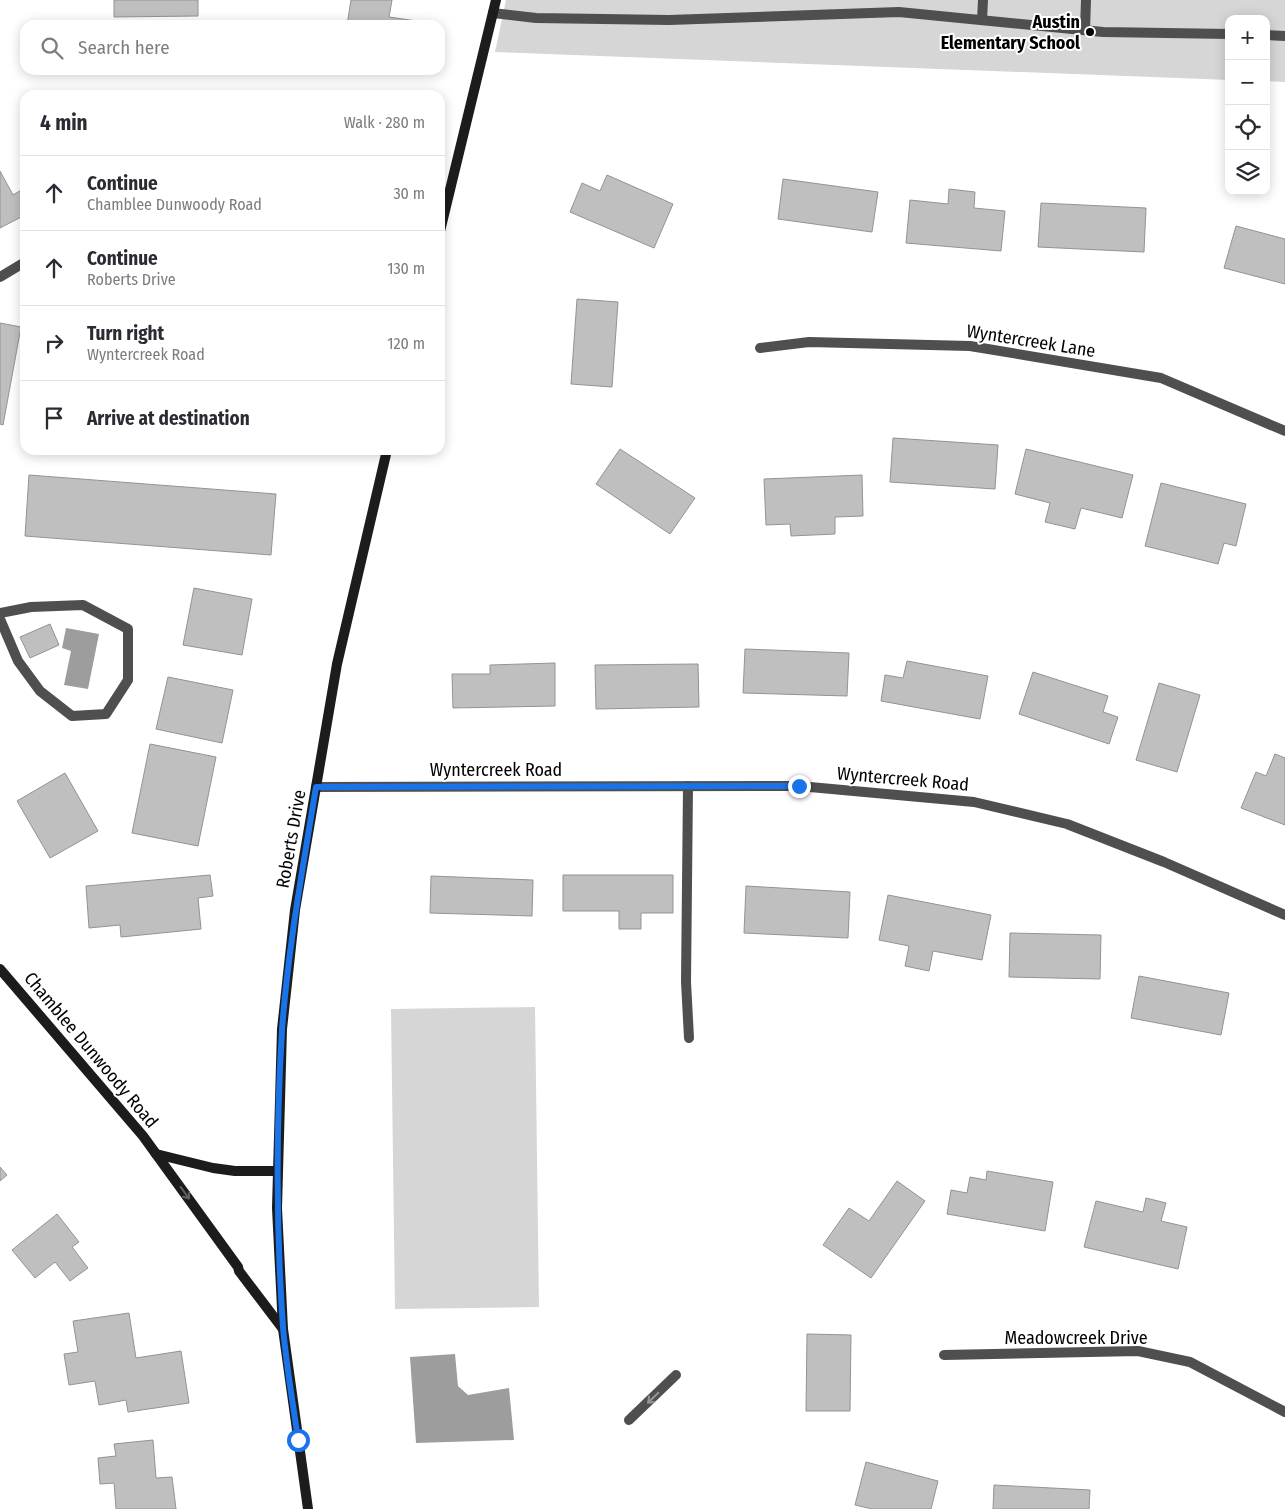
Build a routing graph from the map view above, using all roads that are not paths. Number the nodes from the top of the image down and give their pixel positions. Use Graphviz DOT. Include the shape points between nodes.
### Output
graph roads {
  1 [pos="496,0"];
  2 [pos="983,0"];
  3 [pos="1086,0"];
  4 [pos="493,13"];
  5 [pos="982,20"];
  6 [pos="1085,30"];
  7 [pos="1225,34"];
  8 [pos="1270,35"];
  9 [pos="1285,36"];
  10 [pos="445,210"];
  11 [pos="20,265"];
  12 [pos="0,277"];
  13 [pos="760,348"];
  14 [pos="1285,431"];
  15 [pos="386,455"];
  16 [pos="0,613"];
  17 [pos="0,619"];
  18 [pos="688,786"];
  19 [pos="316,787"];
  20 [pos="1285,915"];
  21 [pos="0,969"];
  22 [pos="689,1038"];
  23 [pos="156,1154"];
  24 [pos="278,1171"];
  25 [pos="283,1329"];
  26 [pos="944,1355"];
  27 [pos="676,1376"];
  28 [pos="1285,1412"];
  29 [pos="629,1420"];
  30 [pos="308,1509"];
  1 -- 4 [label="street"];
  2 -- 5 [label="street"];
  3 -- 6 [label="street"];
  4 -- 5 [label="street" via="536,18 669,20 899,12"];
  4 -- 10 [label="street"];
  5 -- 6 [label="street"];
  6 -- 7 [label="street"];
  8 -- 9 [label="street"];
  11 -- 12 [label="street"];
  13 -- 14 [label="street, Wyntercreek Lane" via="809,342 970,346 1161,378"];
  15 -- 19 [label="street, Roberts Drive" via="337,664"];
  16 -- 17 [label="street" via="31,607 83,606 128,630 128,680 106,714 72,716 40,691 18,661"];
  18 -- 19 [label="street, Wyntercreek Road"];
  18 -- 20 [label="street, Wyntercreek Road" via="799,786 974,802 1067,824"];
  18 -- 22 [label="street" via="686,982"];
  19 -- 24 [label="street, Roberts Drive" via="295,910 282,1028"];
  21 -- 23 [label="street, Chamblee Dunwoody Road"];
  23 -- 24 [label="street, Chamblee Dunwoody Road" via="213,1168"];
  23 -- 25 [label="street, Chamblee Dunwoody Road, one-way"];
  24 -- 25 [label="street, Roberts Drive"];
  25 -- 30 [label="street, Chamblee Dunwoody Road"];
  26 -- 28 [label="street, Meadowcreek Drive" via="1138,1352 1190,1362"];
  27 -- 29 [label="street, one-way"];
}
